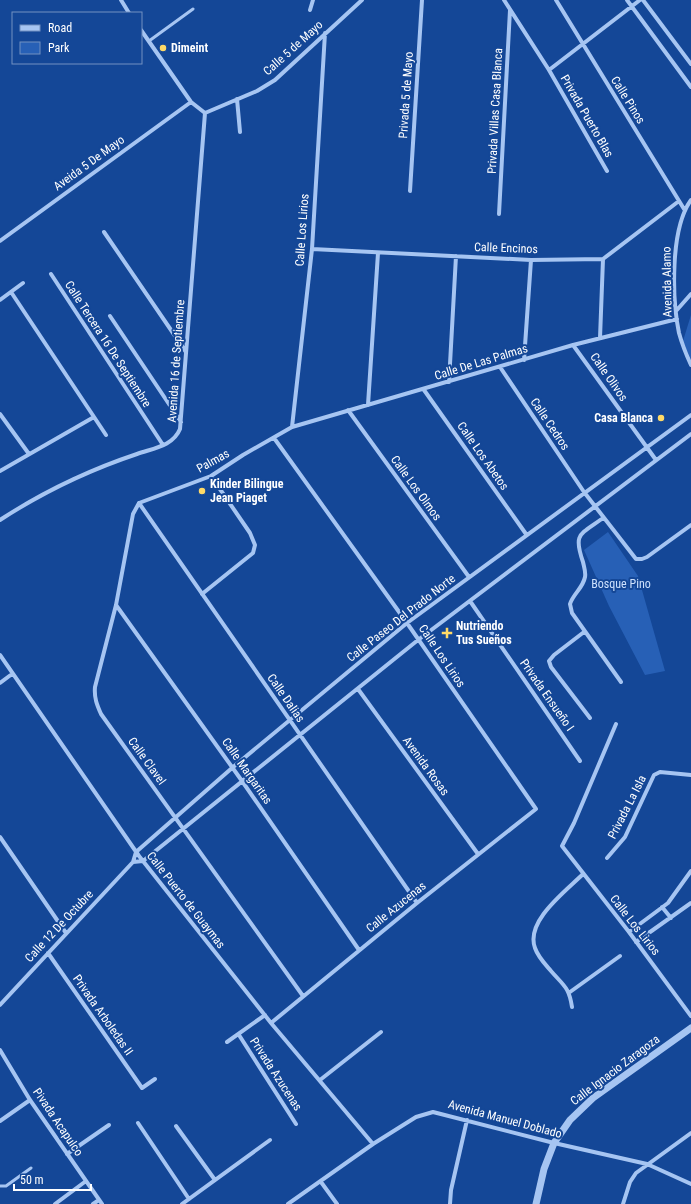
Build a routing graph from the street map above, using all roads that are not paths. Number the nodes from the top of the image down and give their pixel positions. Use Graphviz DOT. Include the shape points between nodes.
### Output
graph roads {
  1 [pos="120,0"];
  2 [pos="312,0"];
  3 [pos="362,0"];
  4 [pos="422,0"];
  5 [pos="504,0"];
  6 [pos="556,0"];
  7 [pos="627,0"];
  8 [pos="641,0"];
  9 [pos="631,7"];
  10 [pos="193,9"];
  11 [pos="310,10"];
  12 [pos="510,10"];
  13 [pos="129,12"];
  14 [pos="142,31"];
  15 [pos="324,33"];
  16 [pos="149,41"];
  17 [pos="582,46"];
  18 [pos="691,64"];
  19 [pos="549,70"];
  20 [pos="691,87"];
  21 [pos="237,99"];
  22 [pos="191,102"];
  23 [pos="205,113"];
  24 [pos="240,132"];
  25 [pos="608,171"];
  26 [pos="410,191"];
  27 [pos="691,200"];
  28 [pos="679,201"];
  29 [pos="684,209"];
  30 [pos="499,214"];
  31 [pos="104,232"];
  32 [pos="0,241"];
  33 [pos="312,248"];
  34 [pos="378,253"];
  35 [pos="456,256"];
  36 [pos="603,259"];
  37 [pos="531,260"];
  38 [pos="51,274"];
  39 [pos="24,283"];
  40 [pos="11,292"];
  41 [pos="691,294"];
  42 [pos="0,300"];
  43 [pos="676,311"];
  44 [pos="110,316"];
  45 [pos="677,319"];
  46 [pos="600,338"];
  47 [pos="573,345"];
  48 [pos="186,352"];
  49 [pos="524,360"];
  50 [pos="691,365"];
  51 [pos="500,367"];
  52 [pos="449,382"];
  53 [pos="424,390"];
  54 [pos="368,405"];
  55 [pos="348,410"];
  56 [pos="0,414"];
  57 [pos="691,415"];
  58 [pos="94,417"];
  59 [pos="181,422"];
  60 [pos="292,427"];
  61 [pos="691,434"];
  62 [pos="106,435"];
  63 [pos="274,438"];
  64 [pos="163,445"];
  65 [pos="647,449"];
  66 [pos="29,454"];
  67 [pos="656,460"];
  68 [pos="0,471"];
  69 [pos="211,476"];
  70 [pos="584,492"];
  71 [pos="139,503"];
  72 [pos="595,505"];
  73 [pos="603,518"];
  74 [pos="0,520"];
  75 [pos="691,525"];
  76 [pos="526,534"];
  77 [pos="469,577"];
  78 [pos="202,594"];
  79 [pos="470,601"];
  80 [pos="116,605"];
  81 [pos="407,623"];
  82 [pos="584,632"];
  83 [pos="418,640"];
  84 [pos="0,655"];
  85 [pos="12,674"];
  86 [pos="0,682"];
  87 [pos="621,682"];
  88 [pos="358,689"];
  89 [pos="590,718"];
  90 [pos="290,722"];
  91 [pos="616,724"];
  92 [pos="300,735"];
  93 [pos="580,761"];
  94 [pos="232,768"];
  95 [pos="691,775"];
  96 [pos="242,781"];
  97 [pos="536,809"];
  98 [pos="175,817"];
  99 [pos="183,828"];
  100 [pos="0,837"];
  101 [pos="136,852"];
  102 [pos="478,854"];
  103 [pos="607,858"];
  104 [pos="143,861"];
  105 [pos="133,862"];
  106 [pos="691,871"];
  107 [pos="583,874"];
  108 [pos="418,903"];
  109 [pos="691,903"];
  110 [pos="662,907"];
  111 [pos="671,918"];
  112 [pos="629,932"];
  113 [pos="66,933"];
  114 [pos="636,942"];
  115 [pos="360,950"];
  116 [pos="48,953"];
  117 [pos="620,956"];
  118 [pos="570,992"];
  119 [pos="303,996"];
  120 [pos="0,1005"];
  121 [pos="572,1007"];
  122 [pos="265,1015"];
  123 [pos="691,1016"];
  124 [pos="271,1023"];
  125 [pos="691,1028"];
  126 [pos="381,1032"];
  127 [pos="239,1035"];
  128 [pos="227,1042"];
  129 [pos="0,1050"];
  130 [pos="155,1079"];
  131 [pos="320,1080"];
  132 [pos="30,1100"];
  133 [pos="467,1120"];
  134 [pos="0,1121"];
  135 [pos="138,1123"];
  136 [pos="296,1124"];
  137 [pos="108,1125"];
  138 [pos="176,1126"];
  139 [pos="691,1133"];
  140 [pos="270,1140"];
  141 [pos="554,1143"];
  142 [pos="373,1144"];
  143 [pos="67,1154"];
  144 [pos="647,1164"];
  145 [pos="31,1168"];
  146 [pos="215,1180"];
  147 [pos="86,1181"];
  148 [pos="321,1182"];
  149 [pos="691,1184"];
  150 [pos="0,1186"];
  151 [pos="189,1199"];
  152 [pos="101,1202"];
  153 [pos="55,1204"];
  154 [pos="94,1204"];
  155 [pos="182,1204"];
  156 [pos="288,1204"];
  157 [pos="337,1204"];
  158 [pos="450,1204"];
  159 [pos="536,1204"];
  160 [pos="623,1204"];
  1 -- 13 [label="street"];
  2 -- 11 [label="street"];
  3 -- 15 [label="street, Calle 5 de Mayo"];
  4 -- 26 [label="street, Privada 5 de Mayo"];
  5 -- 12 [label="street, Privada Puerto Blas"];
  6 -- 17 [label="street, Calle Pinos"];
  7 -- 9 [label="street"];
  8 -- 9 [label="street"];
  8 -- 18 [label="street"];
  9 -- 17 [label="street"];
  9 -- 20 [label="street"];
  10 -- 16 [label="lane"];
  12 -- 19 [label="street, Privada Puerto Blas"];
  12 -- 30 [label="street, Privada Villas Casa Blanca"];
  14 -- 16 [label="street"];
  15 -- 21 [label="street, Calle 5 de Mayo" via="275,80"];
  15 -- 33 [label="street, Calle Los Lirios"];
  16 -- 22 [label="street"];
  17 -- 19 [label="street"];
  17 -- 28 [label="street, Calle Pinos"];
  19 -- 25 [label="street, Privada Puerto Blas"];
  21 -- 23 [label="street, Calle 5 de Mayo"];
  21 -- 24 [label="street"];
  22 -- 23 [label="street"];
  22 -- 32 [label="street, Aveida 5 De Mayo"];
  23 -- 48 [label="street, Avenida 16 de Septiembre"];
  27 -- 29 [label="street, Avenida Alamo"];
  28 -- 29 [label="street, Calle Pinos"];
  28 -- 36 [label="street"];
  29 -- 43 [label="street, Avenida Alamo" via="675,251"];
  31 -- 48 [label="street"];
  33 -- 34 [label="street, Calle Encinos"];
  33 -- 60 [label="street, Calle Los Lirios"];
  34 -- 35 [label="street, Calle Encinos"];
  34 -- 54 [label="street"];
  35 -- 37 [label="street, Calle Encinos"];
  35 -- 52 [label="street"];
  36 -- 37 [label="street, Calle Encinos"];
  36 -- 46 [label="street, Calle Olivos"];
  37 -- 49 [label="street"];
  38 -- 64 [label="street, Calle Tercera 16 De Septiembre"];
  39 -- 40 [label="street"];
  40 -- 42 [label="street"];
  40 -- 58 [label="street"];
  41 -- 43 [label="street"];
  43 -- 45 [label="street, Avenida Alamo"];
  44 -- 59 [label="street"];
  45 -- 46 [label="street, Calle De Las Palmas"];
  45 -- 50 [label="street, Avenida Alamo" via="683,349"];
  46 -- 47 [label="street, Calle De Las Palmas"];
  47 -- 49 [label="street, Calle De Las Palmas"];
  47 -- 65 [label="street, Calle Olivos"];
  48 -- 59 [label="street, Avenida 16 de Septiembre"];
  49 -- 51 [label="street, Calle De Las Palmas"];
  51 -- 52 [label="street, Calle De Las Palmas"];
  51 -- 70 [label="street, Calle Cedros"];
  52 -- 53 [label="street, Calle De Las Palmas"];
  53 -- 54 [label="street, Calle De Las Palmas"];
  53 -- 76 [label="street, Calle Los Abetos"];
  54 -- 55 [label="street, Calle De Las Palmas"];
  55 -- 60 [label="street, Calle De Las Palmas"];
  55 -- 77 [label="street, Calle Los Olmos"];
  56 -- 66 [label="street"];
  57 -- 65 [label="street, Calle Paseo Del Prado Norte"];
  58 -- 62 [label="street"];
  58 -- 66 [label="street"];
  59 -- 64 [label="street, Avenida 16 de Septiembre" via="178,435"];
  60 -- 63 [label="street, Palmas"];
  61 -- 67 [label="street"];
  63 -- 69 [label="street, Palmas"];
  63 -- 81 [label="street, Calle Los Lirios"];
  64 -- 74 [label="street, Avenida 16 de Septiembre" via="96,468"];
  65 -- 67 [label="street, Calle Olivos"];
  65 -- 70 [label="street, Calle Paseo Del Prado Norte"];
  66 -- 68 [label="street"];
  67 -- 72 [label="street"];
  69 -- 71 [label="street, Palmas"];
  69 -- 78 [label="street" via="250,533 255,545 252,553"];
  70 -- 72 [label="street, Calle Cedros"];
  70 -- 76 [label="street, Calle Paseo Del Prado Norte"];
  71 -- 78 [label="street, Calle Dalias"];
  71 -- 80 [label="street, Calle Clavel" via="133,514"];
  72 -- 73 [label="street, Calle Cedros"];
  72 -- 79 [label="street"];
  73 -- 75 [label="street, Calle Cedros" via="638,560 647,557"];
  73 -- 82 [label="street" via="578,539 585,578 570,604 572,613"];
  76 -- 77 [label="street, Calle Paseo Del Prado Norte"];
  77 -- 81 [label="street, Calle Paseo Del Prado Norte"];
  78 -- 90 [label="street, Calle Dalias"];
  79 -- 83 [label="street"];
  79 -- 93 [label="street, Privada Ensueño I"];
  80 -- 94 [label="street, Calle Margaritas"];
  80 -- 98 [label="street, Calle Clavel" via="94,696 101,714"];
  81 -- 83 [label="street, Calle Los Lirios"];
  81 -- 90 [label="street, Calle Paseo Del Prado Norte"];
  82 -- 87 [label="street"];
  82 -- 89 [label="street" via="549,661"];
  83 -- 88 [label="street"];
  83 -- 97 [label="street, Calle Los Lirios"];
  84 -- 85 [label="street, Calle Puerto de Guaymas"];
  85 -- 86 [label="street"];
  85 -- 101 [label="street, Calle Puerto de Guaymas"];
  88 -- 92 [label="street"];
  88 -- 102 [label="street, Avenida Rosas"];
  90 -- 92 [label="street, Calle Dalias"];
  90 -- 94 [label="street, Calle Paseo Del Prado Norte"];
  91 -- 107 [label="street, Calle Los Lirios" via="562,846"];
  92 -- 96 [label="street"];
  92 -- 108 [label="street, Calle Dalias"];
  94 -- 96 [label="street, Calle Margaritas"];
  94 -- 98 [label="street, Calle Paseo Del Prado Norte"];
  95 -- 103 [label="street, Privada La Isla" via="660,772 654,775 625,837"];
  96 -- 99 [label="street"];
  96 -- 115 [label="street, Calle Margaritas"];
  97 -- 102 [label="street, Calle Azucenas"];
  98 -- 99 [label="street, Calle Clavel"];
  98 -- 101 [label="street, Calle Paseo Del Prado Norte"];
  99 -- 104 [label="street"];
  99 -- 119 [label="street, Calle Clavel"];
  100 -- 113 [label="street"];
  101 -- 104 [label="street, Calle Puerto de Guaymas"];
  101 -- 105 [label="street, Calle 12 De Octubre"];
  102 -- 108 [label="street, Calle Azucenas"];
  104 -- 105 [label="street"];
  104 -- 122 [label="street, Calle Puerto de Guaymas"];
  105 -- 113 [label="street, Calle 12 De Octubre"];
  106 -- 110 [label="street"];
  107 -- 112 [label="street, Calle Los Lirios"];
  107 -- 118 [label="street" via="542,914 535,929 534,941 538,955"];
  108 -- 115 [label="street, Calle Azucenas"];
  109 -- 111 [label="street"];
  110 -- 111 [label="street"];
  110 -- 112 [label="street"];
  111 -- 114 [label="street"];
  112 -- 114 [label="street, Calle Los Lirios"];
  113 -- 116 [label="street, Calle 12 De Octubre"];
  114 -- 123 [label="street, Calle Los Lirios"];
  115 -- 119 [label="street, Calle Azucenas"];
  116 -- 120 [label="street, Calle 12 De Octubre"];
  116 -- 130 [label="street, Privada Arboledas II" via="142,1088"];
  117 -- 118 [label="street"];
  118 -- 121 [label="street"];
  119 -- 124 [label="street, Calle Azucenas"];
  122 -- 124 [label="street, Calle Puerto de Guaymas"];
  122 -- 127 [label="street"];
  124 -- 131 [label="street, Calle Puerto de Guaymas"];
  125 -- 141 [label="street, Calle Ignacio Zaragoza" via="580,1109"];
  126 -- 131 [label="street"];
  127 -- 128 [label="street"];
  127 -- 136 [label="street, Privada Azucenas"];
  129 -- 132 [label="street, Pivada Acapulco"];
  131 -- 142 [label="street, Calle Puerto de Guaymas"];
  132 -- 134 [label="street"];
  132 -- 143 [label="street, Pivada Acapulco"];
  133 -- 141 [label="street, Avenida Manuel Doblado"];
  133 -- 142 [label="street, Avenida Manuel Doblado" via="440,1113 424,1114"];
  133 -- 158 [label="street"];
  135 -- 151 [label="street"];
  137 -- 143 [label="street"];
  138 -- 146 [label="street"];
  139 -- 144 [label="street"];
  140 -- 146 [label="street"];
  141 -- 144 [label="street, Avenida Manuel Doblado"];
  141 -- 159 [label="street, Calle Ignacio Zaragoza" via="544,1169"];
  142 -- 148 [label="street, Avenida Manuel Doblado"];
  143 -- 147 [label="street, Pivada Acapulco"];
  144 -- 149 [label="street, Avenida Manuel Doblado"];
  144 -- 160 [label="street" via="633,1176"];
  145 -- 150 [label="lane" via="6,1186"];
  146 -- 151 [label="street"];
  147 -- 152 [label="street, Pivada Acapulco"];
  147 -- 153 [label="street"];
  148 -- 156 [label="street, Avenida Manuel Doblado"];
  148 -- 157 [label="street"];
  151 -- 155 [label="street"];
  152 -- 154 [label="street"];
}
